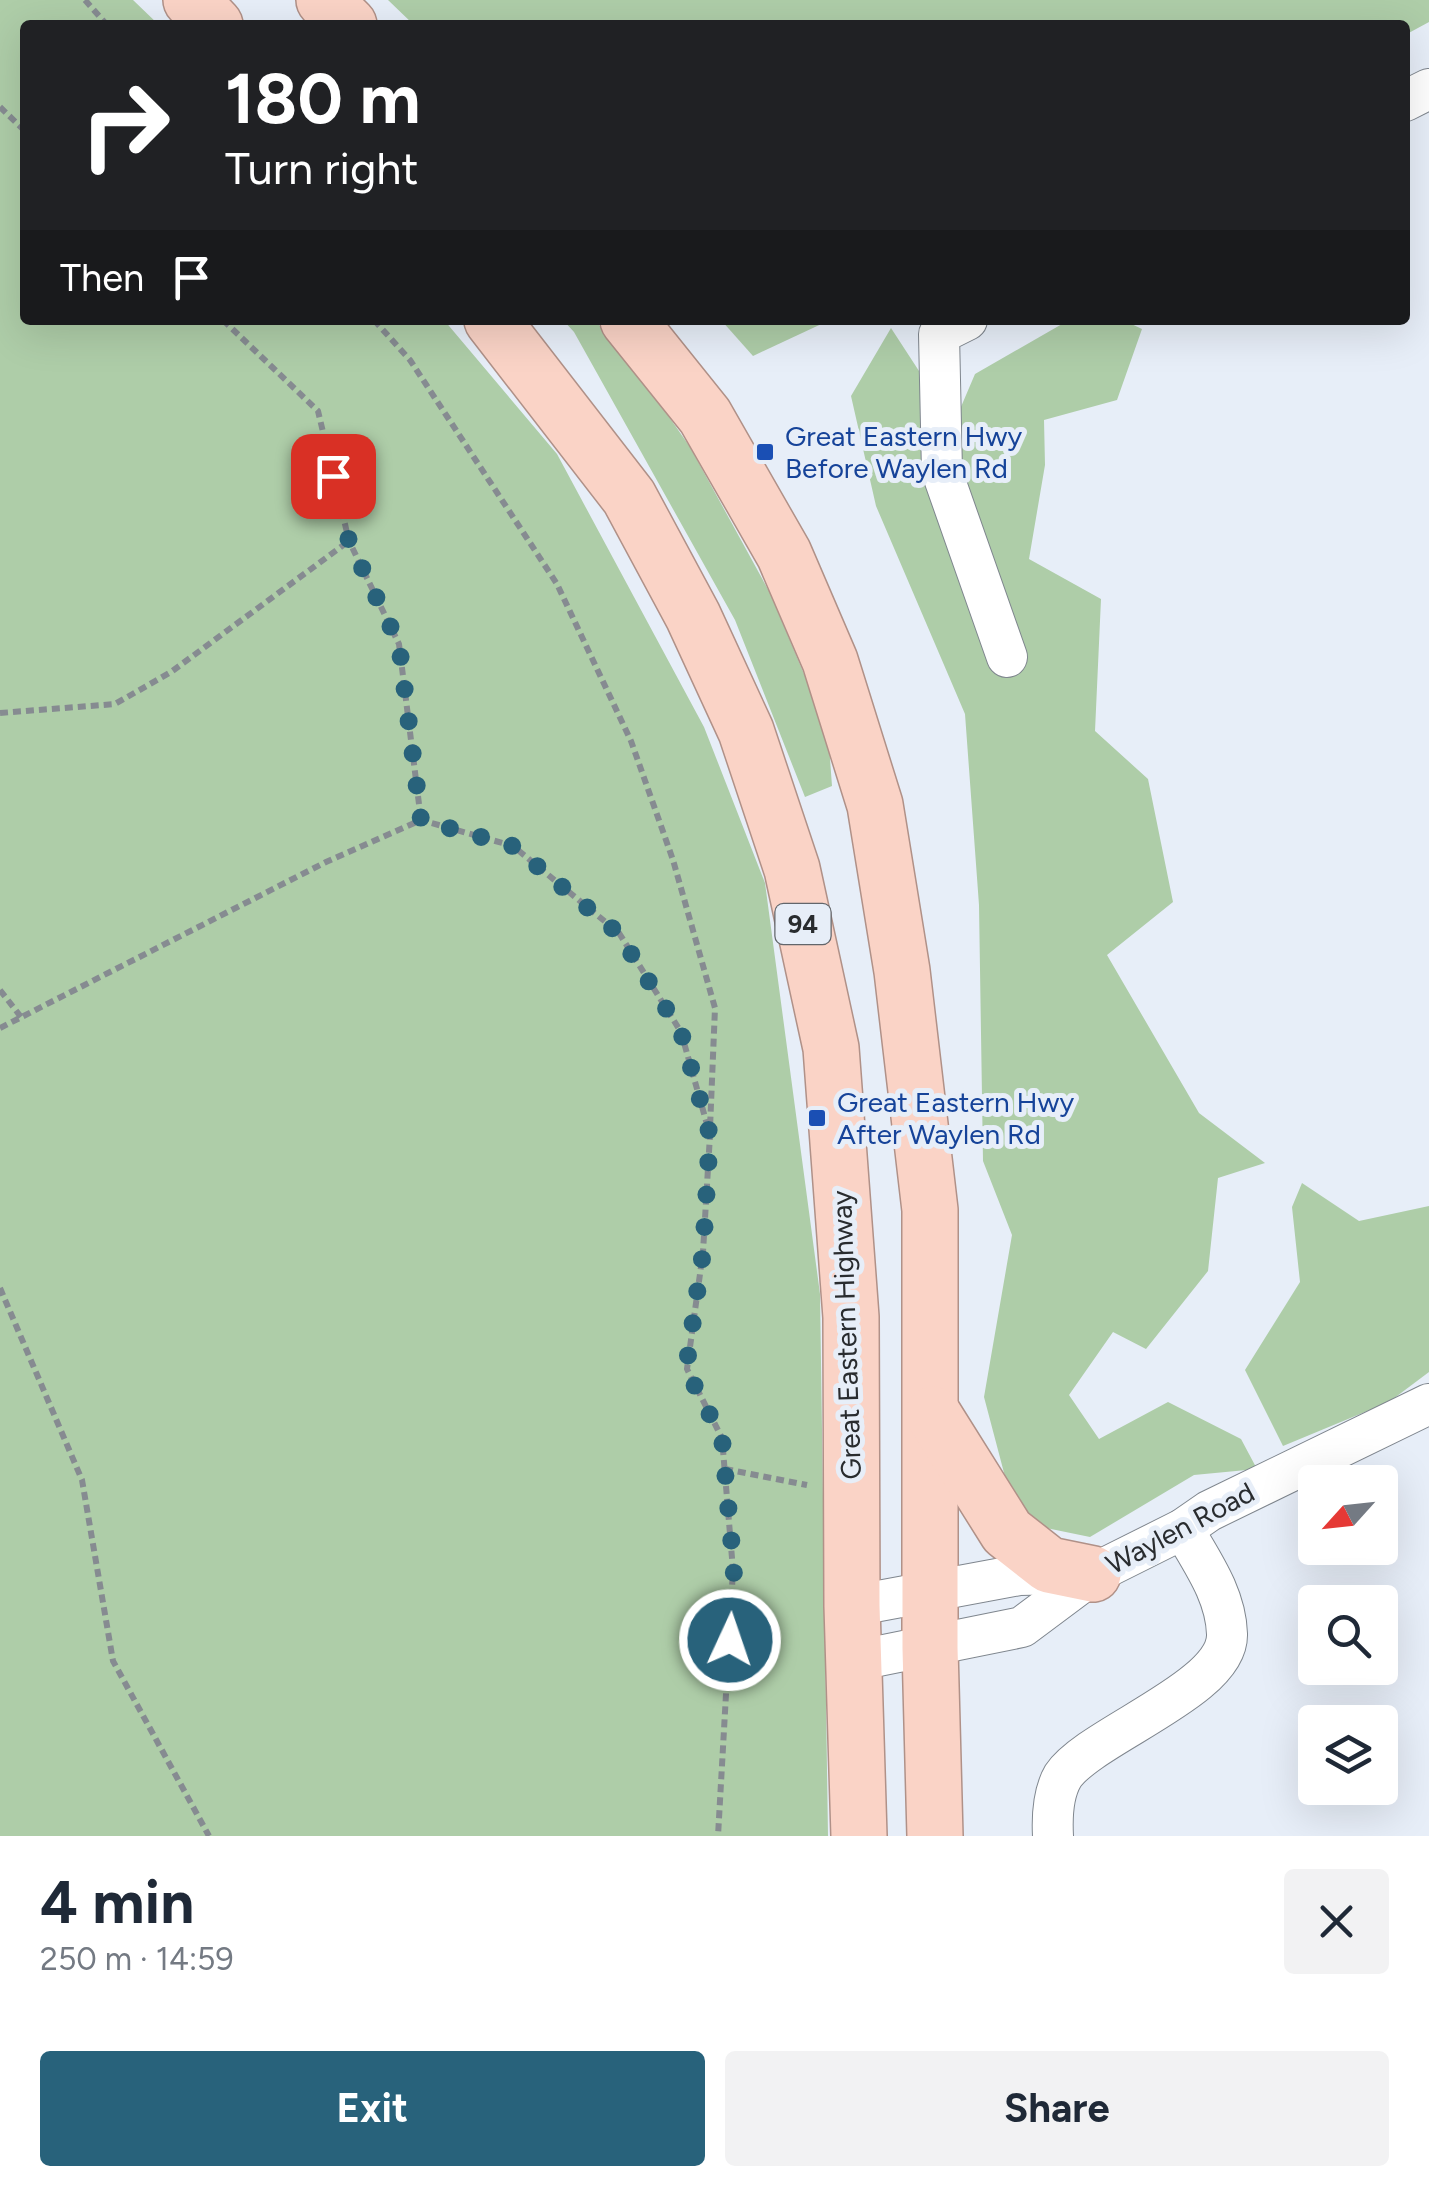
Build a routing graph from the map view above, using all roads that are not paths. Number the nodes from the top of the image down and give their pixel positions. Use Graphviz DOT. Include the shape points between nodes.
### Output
graph roads {
  1 [pos="191,0"];
  2 [pos="324,0"];
  3 [pos="210,20"];
  4 [pos="344,20"];
  5 [pos="496,325"];
  6 [pos="632,325"];
  7 [pos="957,325"];
  8 [pos="1007,657"];
  9 [pos="1429,1404"];
  10 [pos="933,1414"];
  11 [pos="1183,1529"];
  12 [pos="1093,1574"];
  13 [pos="930,1592"];
  14 [pos="852,1606"];
  15 [pos="930,1648"];
  16 [pos="854,1660"];
  17 [pos="859,1836"];
  18 [pos="935,1836"];
  19 [pos="1053,1836"];
  1 -- 3 [label="highway"];
  2 -- 4 [label="highway"];
  5 -- 14 [label="highway, Great Eastern Highway / 94" via="629,496 746,731 792,869 831,1048 852,1317"];
  6 -- 10 [label="highway" via="704,416 776,540 830,661 875,805 930,1210"];
  7 -- 8 [label="street" via="939,334 942,472"];
  9 -- 11 [label="street, Waylen Road"];
  10 -- 12 [label="highway" via="1007,1532 1049,1565"];
  10 -- 13 [label="highway"];
  11 -- 12 [label="street, Waylen Road"];
  11 -- 19 [label="street" via="1222,1600 1228,1638 1221,1658 1174,1700 1063,1777"];
  12 -- 13 [label="street, Waylen Road" via="1018,1575"];
  12 -- 15 [label="street, Waylen Road" via="1022,1627"];
  13 -- 14 [label="street, Waylen Road"];
  13 -- 15 [label="highway"];
  14 -- 16 [label="highway, Great Eastern Highway / 94"];
  15 -- 16 [label="street, Waylen Road"];
  15 -- 18 [label="highway"];
  16 -- 17 [label="highway, Great Eastern Highway / 94"];
}
